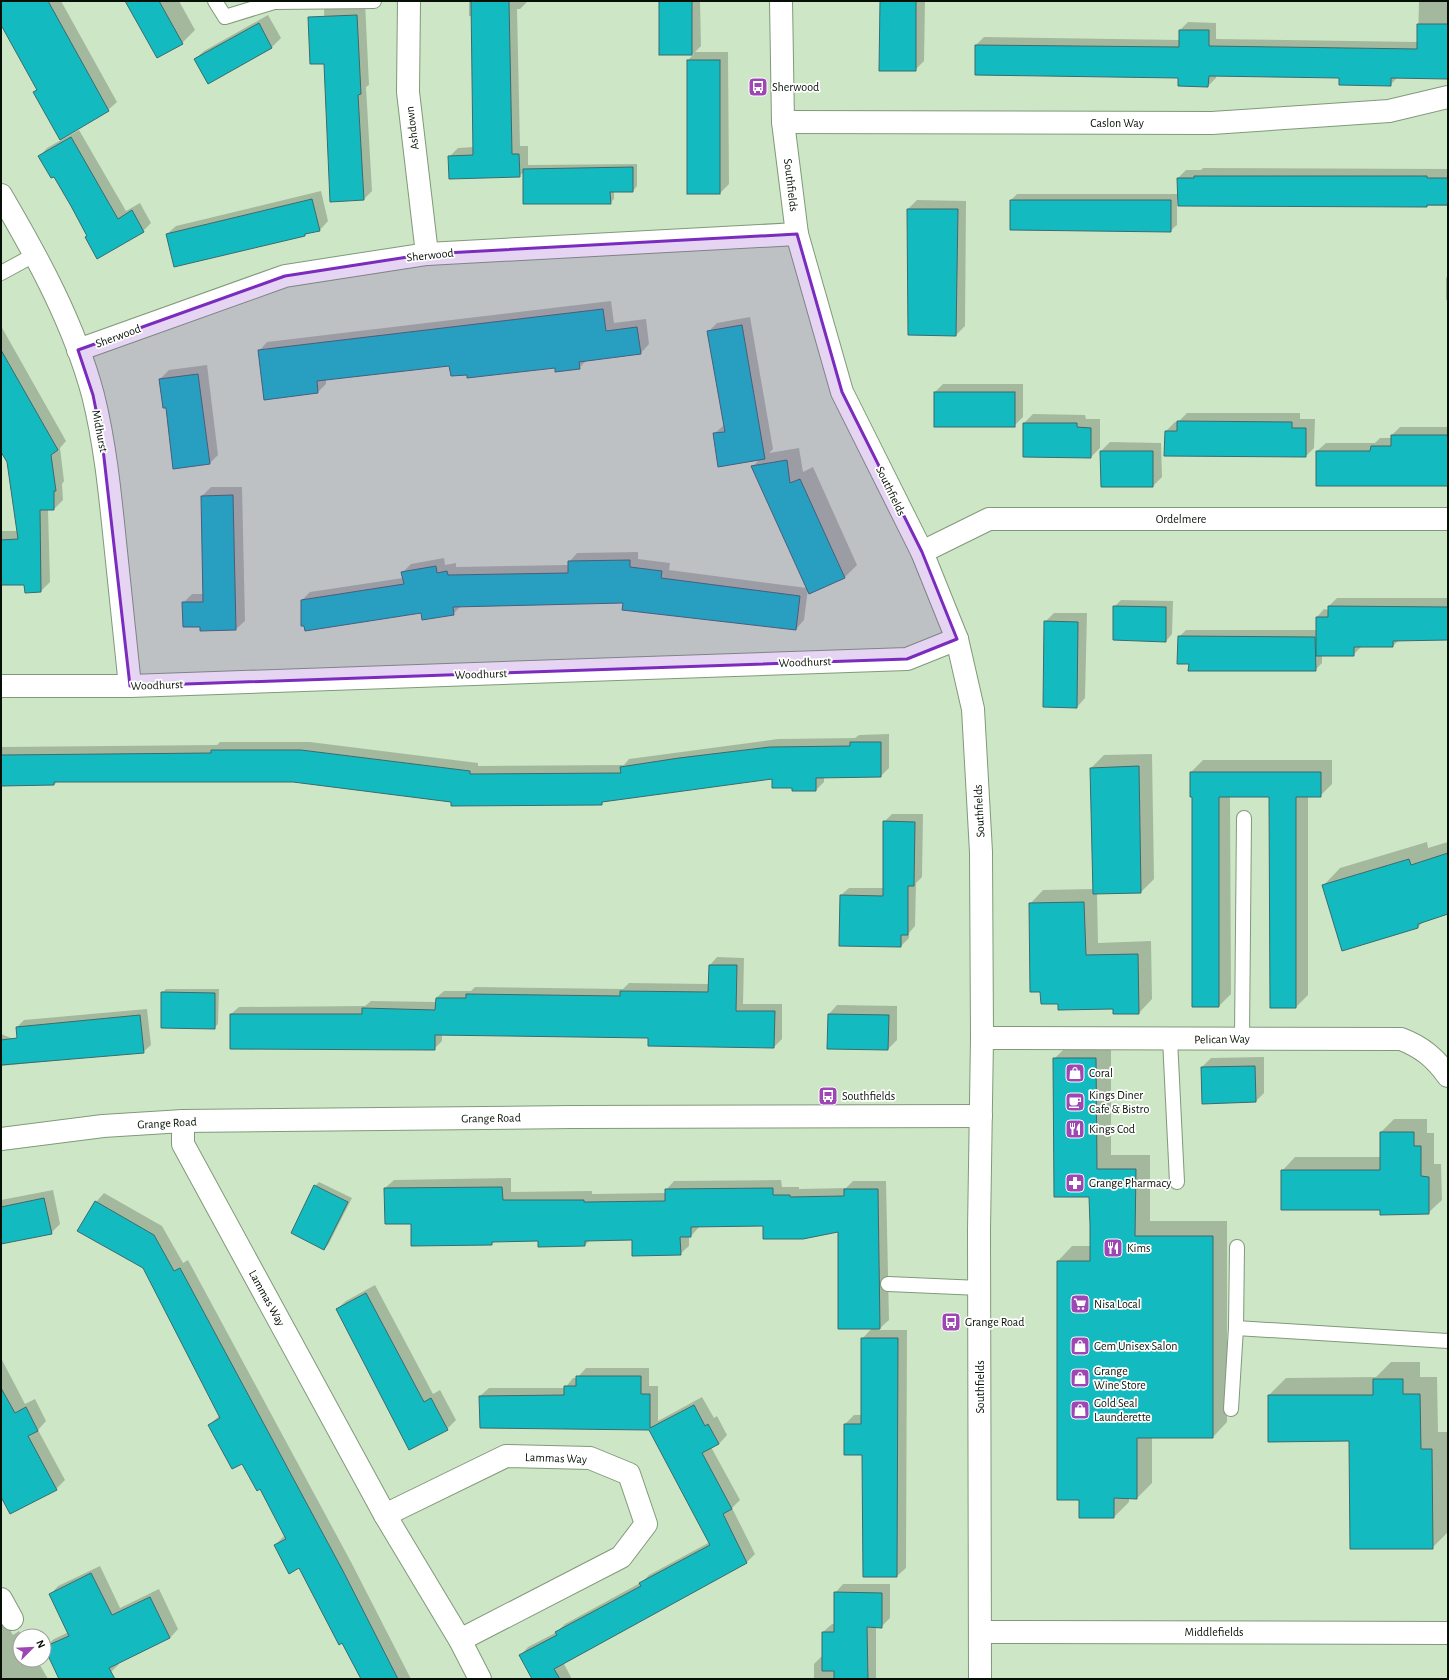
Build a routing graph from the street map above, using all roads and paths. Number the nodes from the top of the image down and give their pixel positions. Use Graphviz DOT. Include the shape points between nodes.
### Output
graph roads {
  1 [pos="215,1"];
  2 [pos="374,1"];
  3 [pos="409,1"];
  4 [pos="781,1"];
  5 [pos="1448,97"];
  6 [pos="783,122"];
  7 [pos="1,195"];
  8 [pos="797,234"];
  9 [pos="36,254"];
  10 [pos="427,254"];
  11 [pos="1,273"];
  12 [pos="78,350"];
  13 [pos="1448,519"];
  14 [pos="922,552"];
  15 [pos="957,639"];
  16 [pos="1,686"];
  17 [pos="130,686"];
  18 [pos="1244,818"];
  19 [pos="982,1038"];
  20 [pos="1242,1038"];
  21 [pos="1170,1039"];
  22 [pos="1448,1076"];
  23 [pos="981,1116"];
  24 [pos="183,1121"];
  25 [pos="1,1139"];
  26 [pos="1177,1182"];
  27 [pos="1237,1246"];
  28 [pos="888,1284"];
  29 [pos="980,1288"];
  30 [pos="1236,1328"];
  31 [pos="1448,1341"];
  32 [pos="1232,1409"];
  33 [pos="385,1515"];
  34 [pos="1,1599"];
  35 [pos="12,1619"];
  36 [pos="980,1632"];
  37 [pos="1448,1633"];
  38 [pos="460,1640"];
  39 [pos="480,1679"];
  40 [pos="980,1679"];
  1 -- 2 [label="lane" via="225,17 274,2"];
  3 -- 10 [label="street, Ashdown" via="408,92"];
  4 -- 6 [label="street, Southfields"];
  5 -- 6 [label="street, Caslon Way" via="1389,111 1212,123"];
  6 -- 8 [label="street, Southfields"];
  7 -- 9 [label="street, Midhurst"];
  8 -- 10 [label="street, Sherwood"];
  8 -- 14 [label="street, Southfields" via="842,392"];
  9 -- 11 [label="lane"];
  9 -- 12 [label="street, Midhurst"];
  10 -- 12 [label="street, Sherwood" via="285,276"];
  12 -- 17 [label="street, Midhurst" via="93,395 102,440"];
  13 -- 14 [label="street, Ordelmere" via="989,519"];
  14 -- 15 [label="street, Southfields"];
  15 -- 17 [label="street, Woodhurst" via="907,658"];
  15 -- 19 [label="street, Southfields" via="974,709 981,852"];
  16 -- 17 [label="street, Woodhurst"];
  18 -- 20 [label="lane"];
  19 -- 21 [label="street, Pelican Way"];
  19 -- 23 [label="street, Southfields"];
  20 -- 21 [label="street, Pelican Way"];
  20 -- 22 [label="street, Pelican Way" via="1401,1039 1429,1054"];
  21 -- 26 [label="lane"];
  23 -- 24 [label="street, Grange Road"];
  23 -- 29 [label="street, Southfields"];
  24 -- 25 [label="street, Grange Road" via="103,1126"];
  24 -- 33 [label="street, Lammas Way" via="183,1144"];
  27 -- 30 [label="lane"];
  28 -- 29 [label="lane"];
  29 -- 36 [label="street, Southfields"];
  30 -- 31 [label="lane"];
  30 -- 32 [label="lane"];
  33 -- 38 [label="street, Lammas Way"];
  33 -- 38 [label="street, Lammas Way" via="506,1456 590,1458 629,1474 646,1524 621,1557"];
  34 -- 35 [label="street"];
  36 -- 37 [label="street, Middlefields"];
  36 -- 40 [label="street, Southfields"];
  38 -- 39 [label="street, Lammas Way"];
}
